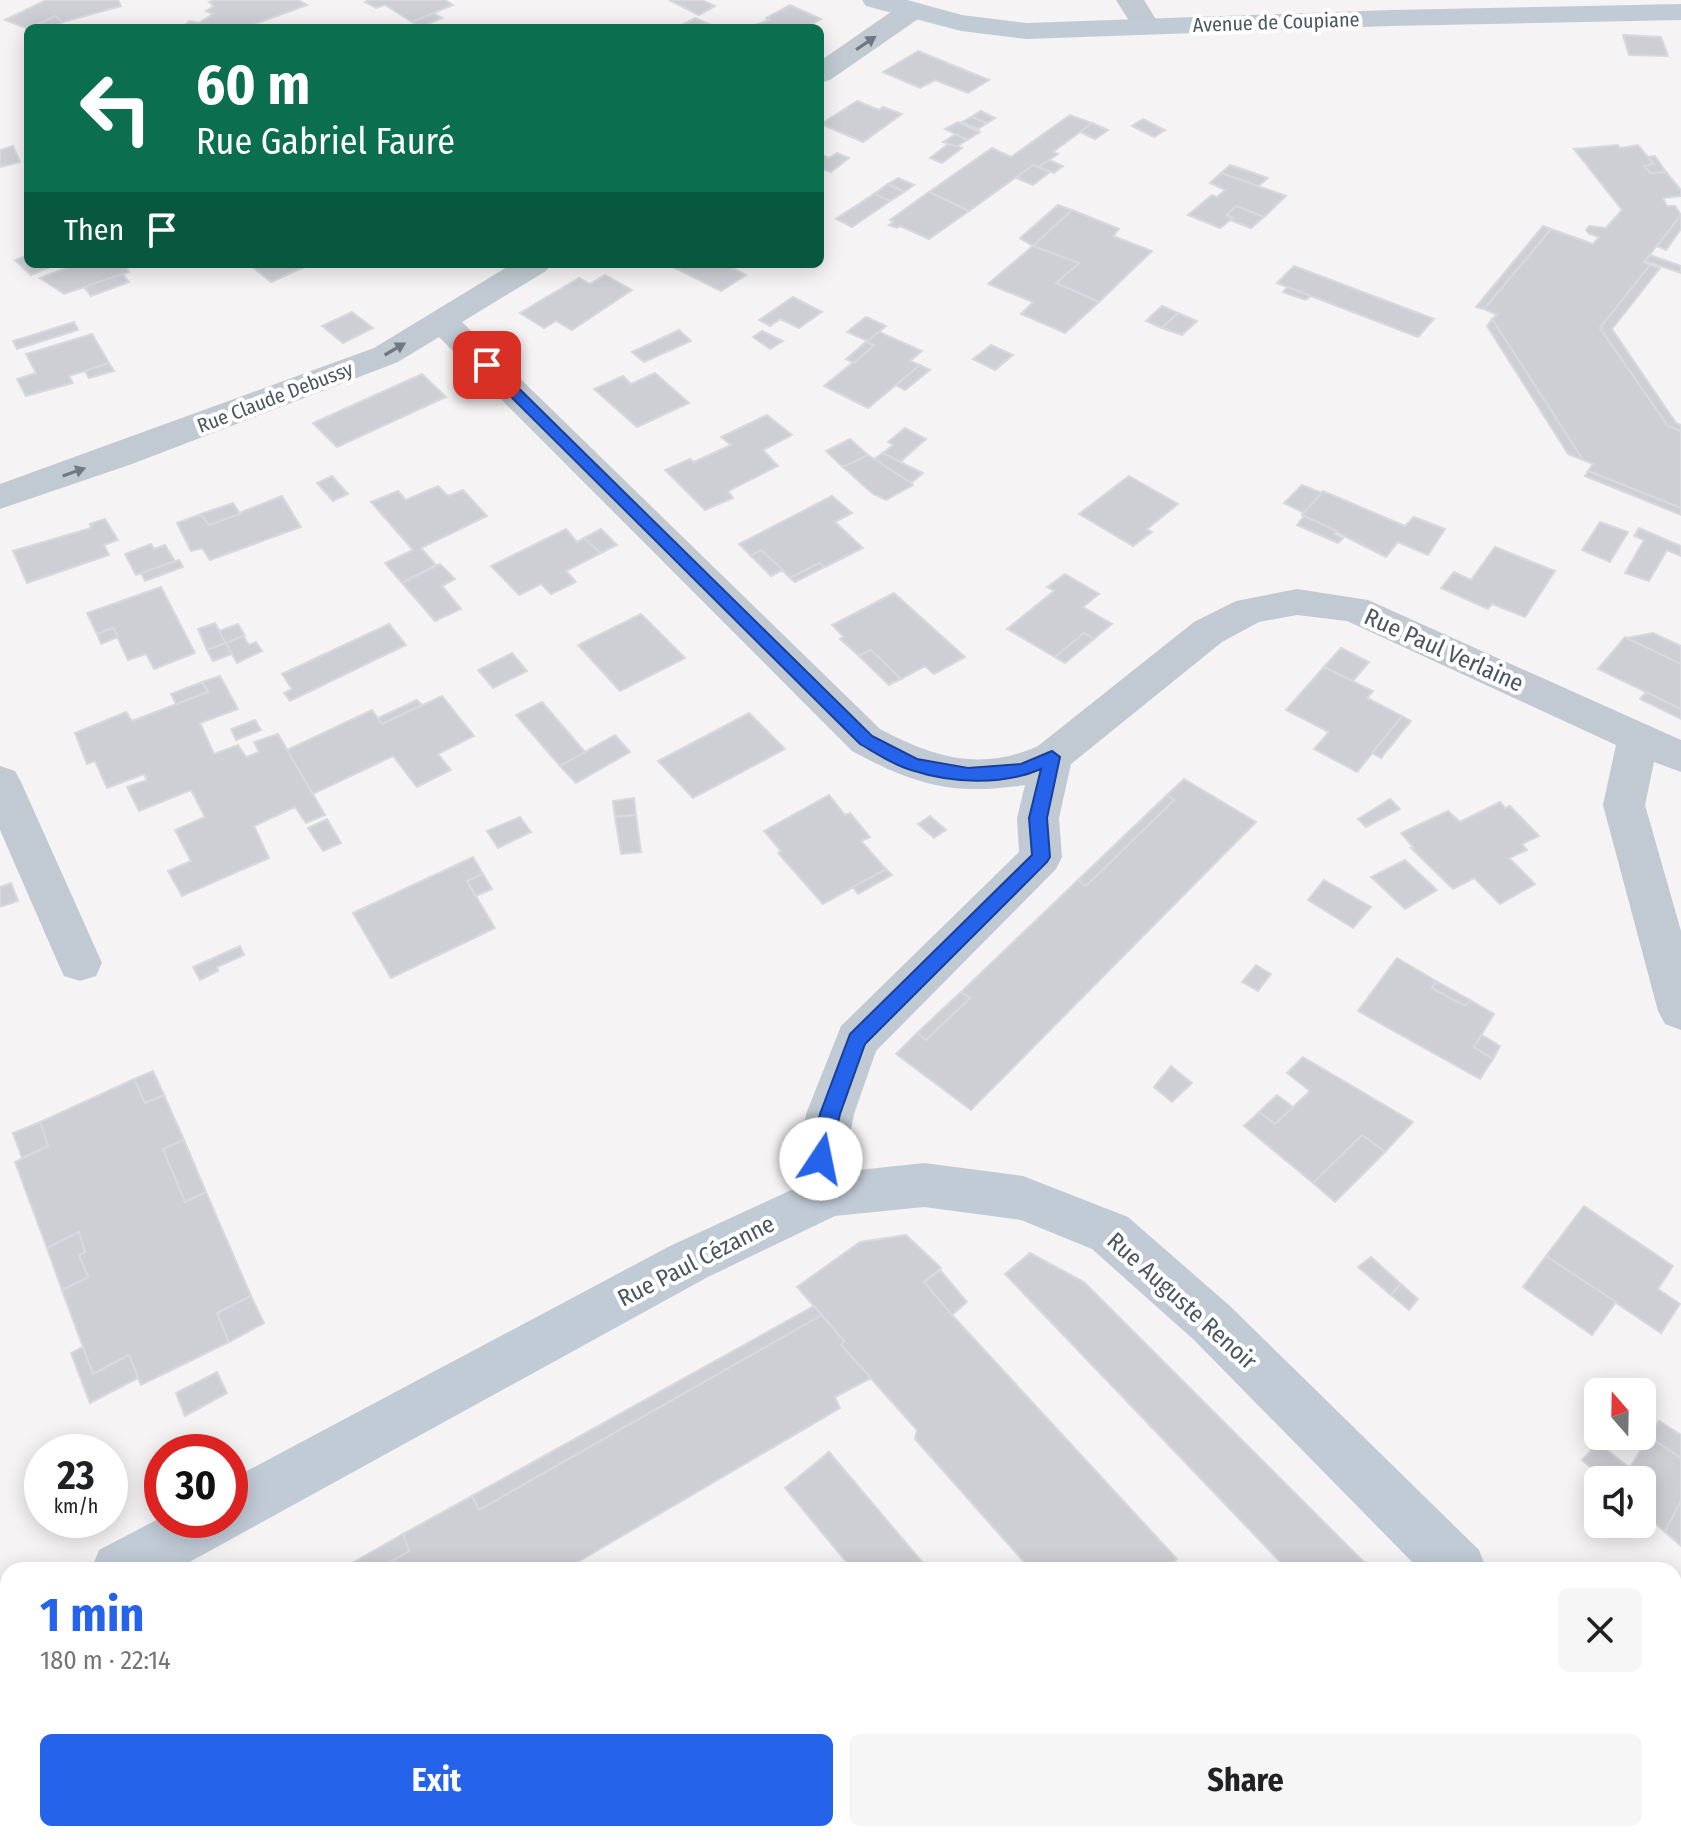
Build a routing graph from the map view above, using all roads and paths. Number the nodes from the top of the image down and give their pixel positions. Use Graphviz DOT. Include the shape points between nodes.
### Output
graph roads {
  1 [pos="876,0"];
  2 [pos="1130,0"];
  3 [pos="911,11"];
  4 [pos="1681,12"];
  5 [pos="1146,26"];
  6 [pos="824,71"];
  7 [pos="528,268"];
  8 [pos="442,321"];
  9 [pos="0,497"];
  10 [pos="1638,738"];
  11 [pos="1052,757"];
  12 [pos="1681,757"];
  13 [pos="0,782"];
  14 [pos="80,963"];
  15 [pos="1681,1011"];
  16 [pos="830,1195"];
  17 [pos="248,1500"];
  18 [pos="179,1538"];
  19 [pos="134,1562"];
  20 [pos="1451,1562"];
  1 -- 3 [label="main road, Avenue de Coupiane"];
  2 -- 5 [label="street"];
  3 -- 5 [label="main road, Avenue de Coupiane" via="1027,31"];
  6 -- 3 [label="street, one-way"];
  4 -- 5 [label="main road, Avenue de Coupiane"];
  7 -- 8 [label="street, Rue Claude Debussy"];
  9 -- 8 [label="street, Rue Claude Debussy, one-way" via="386,355"];
  8 -- 11 [label="street, Rue Paul Verlaine" via="866,740 913,765 968,775 1023,770"];
  10 -- 11 [label="street, Rue Paul Verlaine" via="1354,609 1297,602 1250,610 1208,632"];
  10 -- 12 [label="street, Rue Paul Verlaine"];
  10 -- 15 [label="street" via="1624,805"];
  11 -- 16 [label="street" via="1038,818 1041,857 857,1040 830,1114 821,1159"];
  13 -- 14 [label="street"];
  16 -- 17 [label="main road, Rue Paul Cézanne" via="688,1262"];
  16 -- 20 [label="main road, Rue Auguste Renoir" via="924,1185 1023,1198 1110,1233 1212,1323"];
  18 -- 19 [label="main road"];
}
